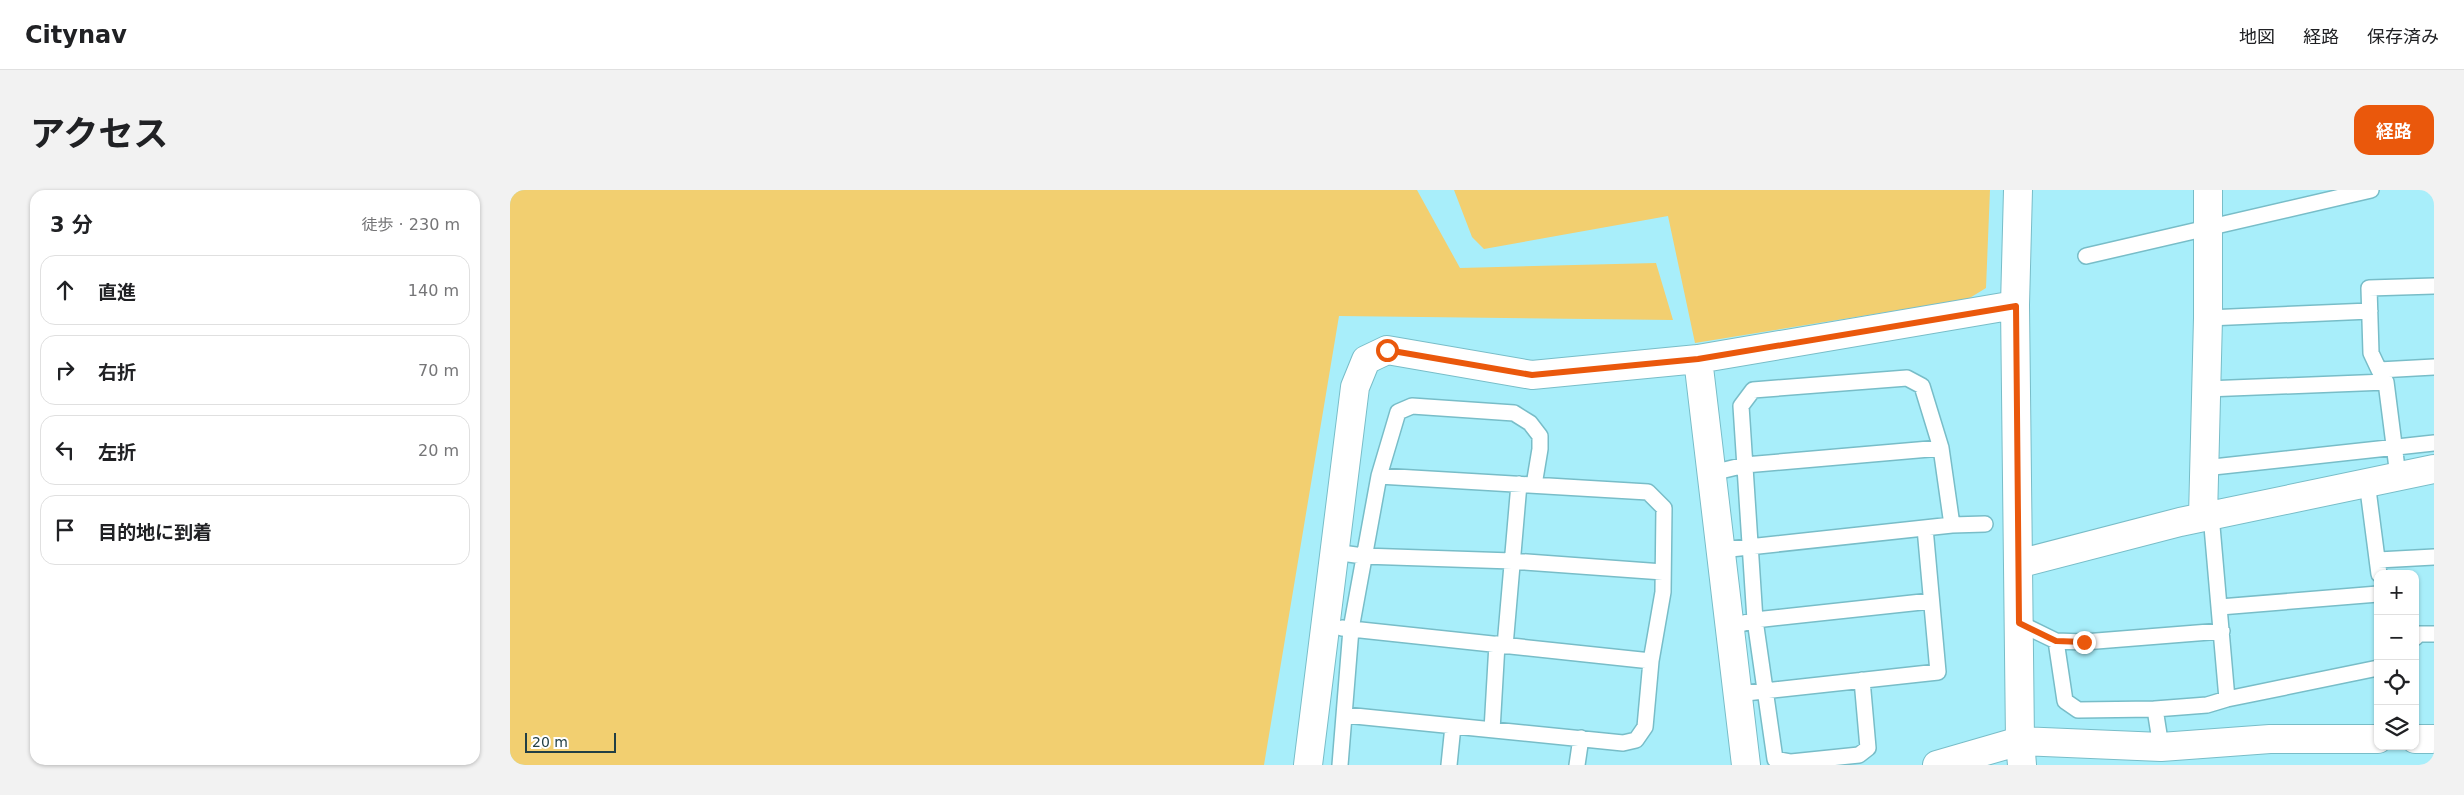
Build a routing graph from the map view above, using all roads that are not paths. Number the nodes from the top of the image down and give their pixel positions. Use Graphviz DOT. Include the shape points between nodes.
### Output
graph roads {
  1 [pos="2018,190"];
  2 [pos="2208,190"];
  3 [pos="2372,190"];
  4 [pos="2208,228"];
  5 [pos="2086,256"];
  6 [pos="2434,286"];
  7 [pos="2016,306"];
  8 [pos="2370,311"];
  9 [pos="2208,318"];
  10 [pos="1698,359"];
  11 [pos="2434,367"];
  12 [pos="2383,376"];
  13 [pos="2206,390"];
  14 [pos="2434,443"];
  15 [pos="1942,448"];
  16 [pos="2394,449"];
  17 [pos="1745,465"];
  18 [pos="2204,468"];
  19 [pos="2434,468"];
  20 [pos="1712,473"];
  21 [pos="1379,476"];
  22 [pos="2398,476"];
  23 [pos="2367,482"];
  24 [pos="1527,485"];
  25 [pos="2207,516"];
  26 [pos="1985,524"];
  27 [pos="1952,525"];
  28 [pos="1925,528"];
  29 [pos="1750,548"];
  30 [pos="1721,550"];
  31 [pos="1334,552"];
  32 [pos="1363,556"];
  33 [pos="2434,557"];
  34 [pos="1512,561"];
  35 [pos="2018,564"];
  36 [pos="2379,567"];
  37 [pos="1663,572"];
  38 [pos="2374,594"];
  39 [pos="1931,601"];
  40 [pos="2220,608"];
  41 [pos="2019,623"];
  42 [pos="1742,624"];
  43 [pos="1338,627"];
  44 [pos="2222,631"];
  45 [pos="2419,634"];
  46 [pos="2434,634"];
  47 [pos="2056,641"];
  48 [pos="1501,645"];
  49 [pos="1651,661"];
  50 [pos="2374,669"];
  51 [pos="1862,680"];
  52 [pos="1750,692"];
  53 [pos="2227,698"];
  54 [pos="2155,709"];
  55 [pos="1345,716"];
  56 [pos="1453,726"];
  57 [pos="1492,730"];
  58 [pos="1581,738"];
  59 [pos="2374,739"];
  60 [pos="2419,740"];
  61 [pos="2434,740"];
  62 [pos="2150,752"];
  63 [pos="2021,753"];
  64 [pos="1308,765"];
  65 [pos="1340,765"];
  66 [pos="1450,765"];
  67 [pos="1578,765"];
  68 [pos="1746,765"];
  69 [pos="1937,765"];
  1 -- 7 [label="street"];
  2 -- 4 [label="street"];
  3 -- 4 [label="lane"];
  4 -- 5 [label="lane"];
  4 -- 9 [label="street"];
  6 -- 8 [label="lane" via="2369,288"];
  7 -- 10 [label="street"];
  7 -- 35 [label="street"];
  8 -- 9 [label="lane"];
  8 -- 12 [label="lane" via="2371,353"];
  9 -- 13 [label="street"];
  10 -- 20 [label="street"];
  10 -- 31 [label="street" via="1532,375 1387,350 1366,360 1355,387"];
  11 -- 12 [label="lane"];
  12 -- 13 [label="lane"];
  12 -- 16 [label="lane"];
  13 -- 18 [label="street"];
  14 -- 16 [label="lane"];
  15 -- 17 [label="lane"];
  15 -- 17 [label="lane" via="1922,386 1907,378 1753,390 1741,406"];
  15 -- 27 [label="lane"];
  16 -- 18 [label="lane"];
  16 -- 22 [label="lane"];
  17 -- 20 [label="lane"];
  17 -- 29 [label="lane"];
  18 -- 25 [label="street"];
  19 -- 22 [label="street"];
  20 -- 30 [label="street"];
  21 -- 24 [label="lane"];
  21 -- 24 [label="lane" via="1398,412 1412,406 1514,413 1530,423 1540,436 1540,449"];
  21 -- 32 [label="lane"];
  22 -- 23 [label="street"];
  23 -- 25 [label="street"];
  23 -- 36 [label="lane"];
  24 -- 34 [label="lane"];
  24 -- 37 [label="lane" via="1648,492 1664,508"];
  25 -- 35 [label="street"];
  25 -- 40 [label="lane"];
  26 -- 27 [label="lane"];
  27 -- 28 [label="lane"];
  28 -- 29 [label="lane"];
  28 -- 39 [label="lane"];
  29 -- 30 [label="lane"];
  29 -- 42 [label="lane"];
  30 -- 42 [label="street"];
  31 -- 32 [label="lane"];
  31 -- 43 [label="street"];
  32 -- 34 [label="lane"];
  32 -- 43 [label="lane"];
  33 -- 36 [label="lane"];
  34 -- 37 [label="lane"];
  34 -- 48 [label="lane"];
  35 -- 41 [label="street"];
  37 -- 49 [label="lane" via="1663,592"];
  38 -- 40 [label="lane"];
  39 -- 42 [label="lane"];
  39 -- 51 [label="lane" via="1938,672"];
  40 -- 44 [label="lane"];
  41 -- 47 [label="lane"];
  41 -- 63 [label="street"];
  42 -- 52 [label="street"];
  43 -- 48 [label="lane"];
  43 -- 55 [label="lane"];
  43 -- 64 [label="street"];
  44 -- 47 [label="lane" via="2084,642"];
  44 -- 53 [label="lane"];
  45 -- 46 [label="lane"];
  47 -- 54 [label="lane" via="2065,701 2078,710"];
  48 -- 49 [label="lane"];
  48 -- 57 [label="lane"];
  49 -- 58 [label="lane" via="1645,727 1636,740 1623,743"];
  50 -- 53 [label="lane"];
  51 -- 52 [label="lane"];
  51 -- 52 [label="lane" via="1868,748 1859,755 1791,762 1775,759"];
  52 -- 68 [label="street"];
  53 -- 54 [label="lane" via="2207,705"];
  54 -- 62 [label="lane"];
  55 -- 56 [label="lane"];
  55 -- 65 [label="lane"];
  56 -- 57 [label="lane"];
  56 -- 66 [label="lane"];
  57 -- 58 [label="lane"];
  58 -- 67 [label="lane"];
  59 -- 62 [label="street" via="2270,739"];
  60 -- 61 [label="street"];
  62 -- 63 [label="street"];
  63 -- 69 [label="street"];
}
